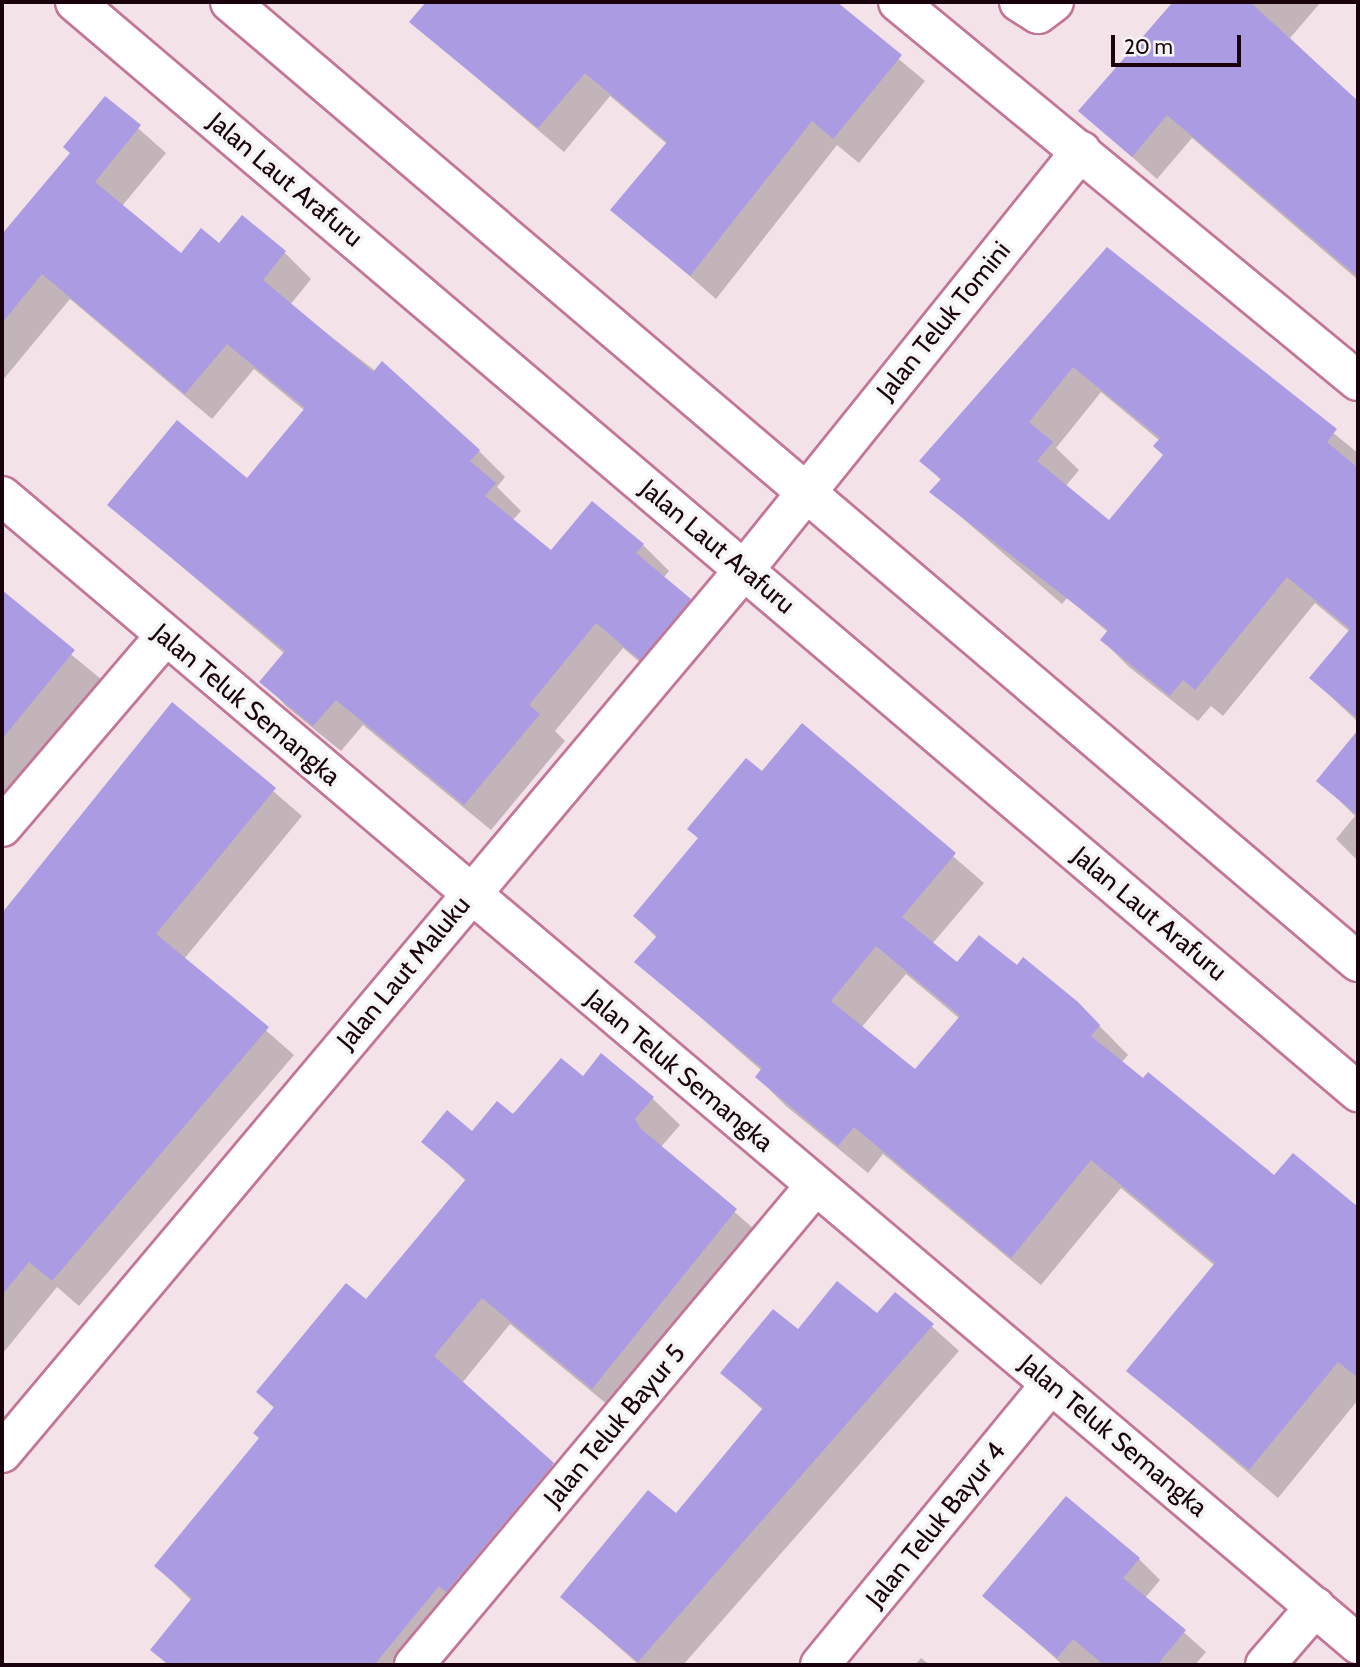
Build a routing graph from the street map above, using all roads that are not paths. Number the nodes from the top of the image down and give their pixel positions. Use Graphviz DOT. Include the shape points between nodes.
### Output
graph roads {
  1 [pos="75,2"];
  2 [pos="230,2"];
  3 [pos="898,2"];
  4 [pos="1019,2"];
  5 [pos="1054,2"];
  6 [pos="1081,151"];
  7 [pos="1358,380"];
  8 [pos="806,492"];
  9 [pos="2,496"];
  10 [pos="744,570"];
  11 [pos="164,636"];
  12 [pos="2,827"];
  13 [pos="470,894"];
  14 [pos="1358,962"];
  15 [pos="1358,1092"];
  16 [pos="816,1186"];
  17 [pos="1051,1384"];
  18 [pos="2,1453"];
  19 [pos="1315,1607"];
  20 [pos="1358,1644"];
  21 [pos="414,1665"];
  22 [pos="821,1665"];
  23 [pos="1265,1665"];
  1 -- 10 [label="street, Jalan Laut Arafuru"];
  2 -- 8 [label="street"];
  3 -- 6 [label="street"];
  4 -- 5 [label="street" via="1038,13"];
  6 -- 7 [label="street"];
  6 -- 8 [label="street, Jalan Teluk Tomini"];
  8 -- 10 [label="street, Jalan Laut Maluku"];
  8 -- 14 [label="street"];
  9 -- 11 [label="street, Jalan Teluk Semangka"];
  10 -- 13 [label="street, Jalan Laut Maluku"];
  10 -- 15 [label="street, Jalan Laut Arafuru"];
  11 -- 12 [label="street"];
  11 -- 13 [label="street, Jalan Teluk Semangka"];
  13 -- 16 [label="street, Jalan Teluk Semangka"];
  13 -- 18 [label="street, Jalan Laut Maluku"];
  16 -- 17 [label="street, Jalan Teluk Semangka"];
  16 -- 21 [label="street, Jalan Teluk Bayur 5"];
  17 -- 19 [label="street, Jalan Teluk Semangka"];
  17 -- 22 [label="street, Jalan Teluk Bayur 4"];
  19 -- 20 [label="street, Jalan Teluk Semangka"];
  19 -- 23 [label="street"];
}
